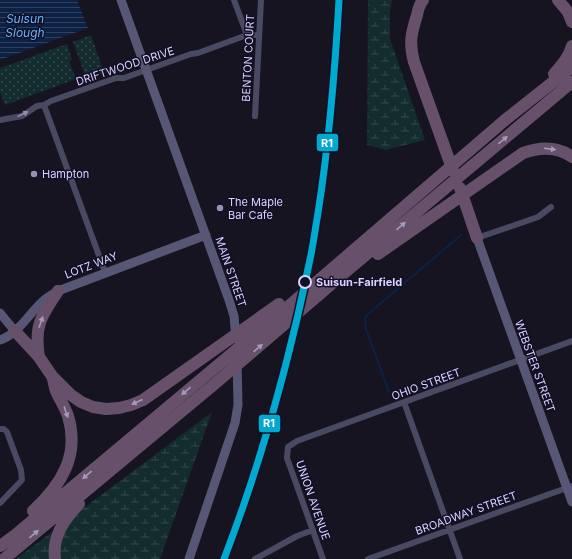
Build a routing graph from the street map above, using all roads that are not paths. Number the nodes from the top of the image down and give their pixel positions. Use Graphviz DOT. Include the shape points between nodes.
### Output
graph roads {
  1 [pos="121,0"];
  2 [pos="234,0"];
  3 [pos="262,0"];
  4 [pos="423,0"];
  5 [pos="430,0"];
  6 [pos="558,0"];
  7 [pos="417,14"];
  8 [pos="572,22"];
  9 [pos="247,35"];
  10 [pos="259,35"];
  11 [pos="572,46"];
  12 [pos="572,67"];
  13 [pos="146,70"];
  14 [pos="572,82"];
  15 [pos="530,99"];
  16 [pos="44,106"];
  17 [pos="255,116"];
  18 [pos="0,120"];
  19 [pos="572,157"];
  20 [pos="551,207"];
  21 [pos="206,235"];
  22 [pos="477,238"];
  23 [pos="105,272"];
  24 [pos="349,272"];
  25 [pos="311,285"];
  26 [pos="58,291"];
  27 [pos="0,313"];
  28 [pos="14,330"];
  29 [pos="0,340"];
  30 [pos="572,341"];
  31 [pos="39,357"];
  32 [pos="520,360"];
  33 [pos="52,376"];
  34 [pos="404,402"];
  35 [pos="0,429"];
  36 [pos="288,447"];
  37 [pos="110,472"];
  38 [pos="570,487"];
  39 [pos="572,502"];
  40 [pos="0,504"];
  41 [pos="313,530"];
  42 [pos="450,530"];
  43 [pos="0,545"];
  44 [pos="4,559"];
  45 [pos="55,559"];
  46 [pos="189,559"];
  47 [pos="255,559"];
  48 [pos="323,559"];
  49 [pos="368,559"];
  50 [pos="460,559"];
  1 -- 13 [label="main road, MAIN STREET"];
  2 -- 9 [label="street"];
  3 -- 10 [label="street, BENTON COURT"];
  4 -- 7 [label="highway"];
  5 -- 7 [label="highway"];
  6 -- 8 [label="highway"];
  7 -- 22 [label="highway" via="410,39 414,62"];
  9 -- 10 [label="street, DRIFTWOOD DRIVE"];
  9 -- 13 [label="street, DRIFTWOOD DRIVE"];
  10 -- 17 [label="street, BENTON COURT"];
  11 -- 15 [label="highway" via="563,65"];
  12 -- 15 [label="highway"];
  13 -- 16 [label="street, DRIFTWOOD DRIVE" via="124,78 116,78 51,101"];
  13 -- 21 [label="main road, MAIN STREET"];
  24 -- 14 [label="highway, one-way"];
  15 -- 25 [label="highway"];
  18 -- 16 [label="street, DRIFTWOOD DRIVE, one-way" via="22,116 37,106"];
  16 -- 23 [label="street"];
  24 -- 19 [label="highway, one-way" via="523,153 547,148"];
  20 -- 22 [label="street" via="538,217"];
  21 -- 23 [label="main road, LOTZ WAY"];
  21 -- 46 [label="main road, MAIN STREET" via="234,316 238,405 235,423"];
  22 -- 32 [label="main road, WEBSTER STREET"];
  23 -- 26 [label="main road, LOTZ WAY"];
  37 -- 24 [label="highway, one-way" via="317,296"];
  25 -- 33 [label="highway, one-way" via="288,298 143,400 131,405 106,409 93,407 71,395"];
  25 -- 43 [label="highway, one-way" via="14,536"];
  26 -- 28 [label="main road, LOTZ WAY" via="43,301"];
  31 -- 26 [label="highway, one-way" via="37,336 40,321"];
  27 -- 28 [label="main road"];
  28 -- 29 [label="main road, LOTZ WAY"];
  28 -- 31 [label="highway"];
  30 -- 32 [label="street, OHIO STREET"];
  31 -- 33 [label="highway"];
  32 -- 34 [label="street, OHIO STREET"];
  32 -- 38 [label="main road, WEBSTER STREET"];
  33 -- 43 [label="highway, one-way" via="68,417 71,431 70,456 66,469 53,491"];
  34 -- 36 [label="street, OHIO STREET" via="297,441"];
  34 -- 42 [label="street"];
  35 -- 40 [label="street" via="7,432 22,480"];
  36 -- 41 [label="street, UNION AVENUE" via="287,458"];
  44 -- 37 [label="highway, one-way"];
  37 -- 45 [label="highway" via="61,525 54,546"];
  38 -- 39 [label="main road, WEBSTER STREET"];
  38 -- 42 [label="street, BROADWAY STREET"];
  41 -- 47 [label="street"];
  41 -- 48 [label="street, UNION AVENUE"];
  42 -- 49 [label="street, BROADWAY STREET"];
  42 -- 50 [label="street"];
}
